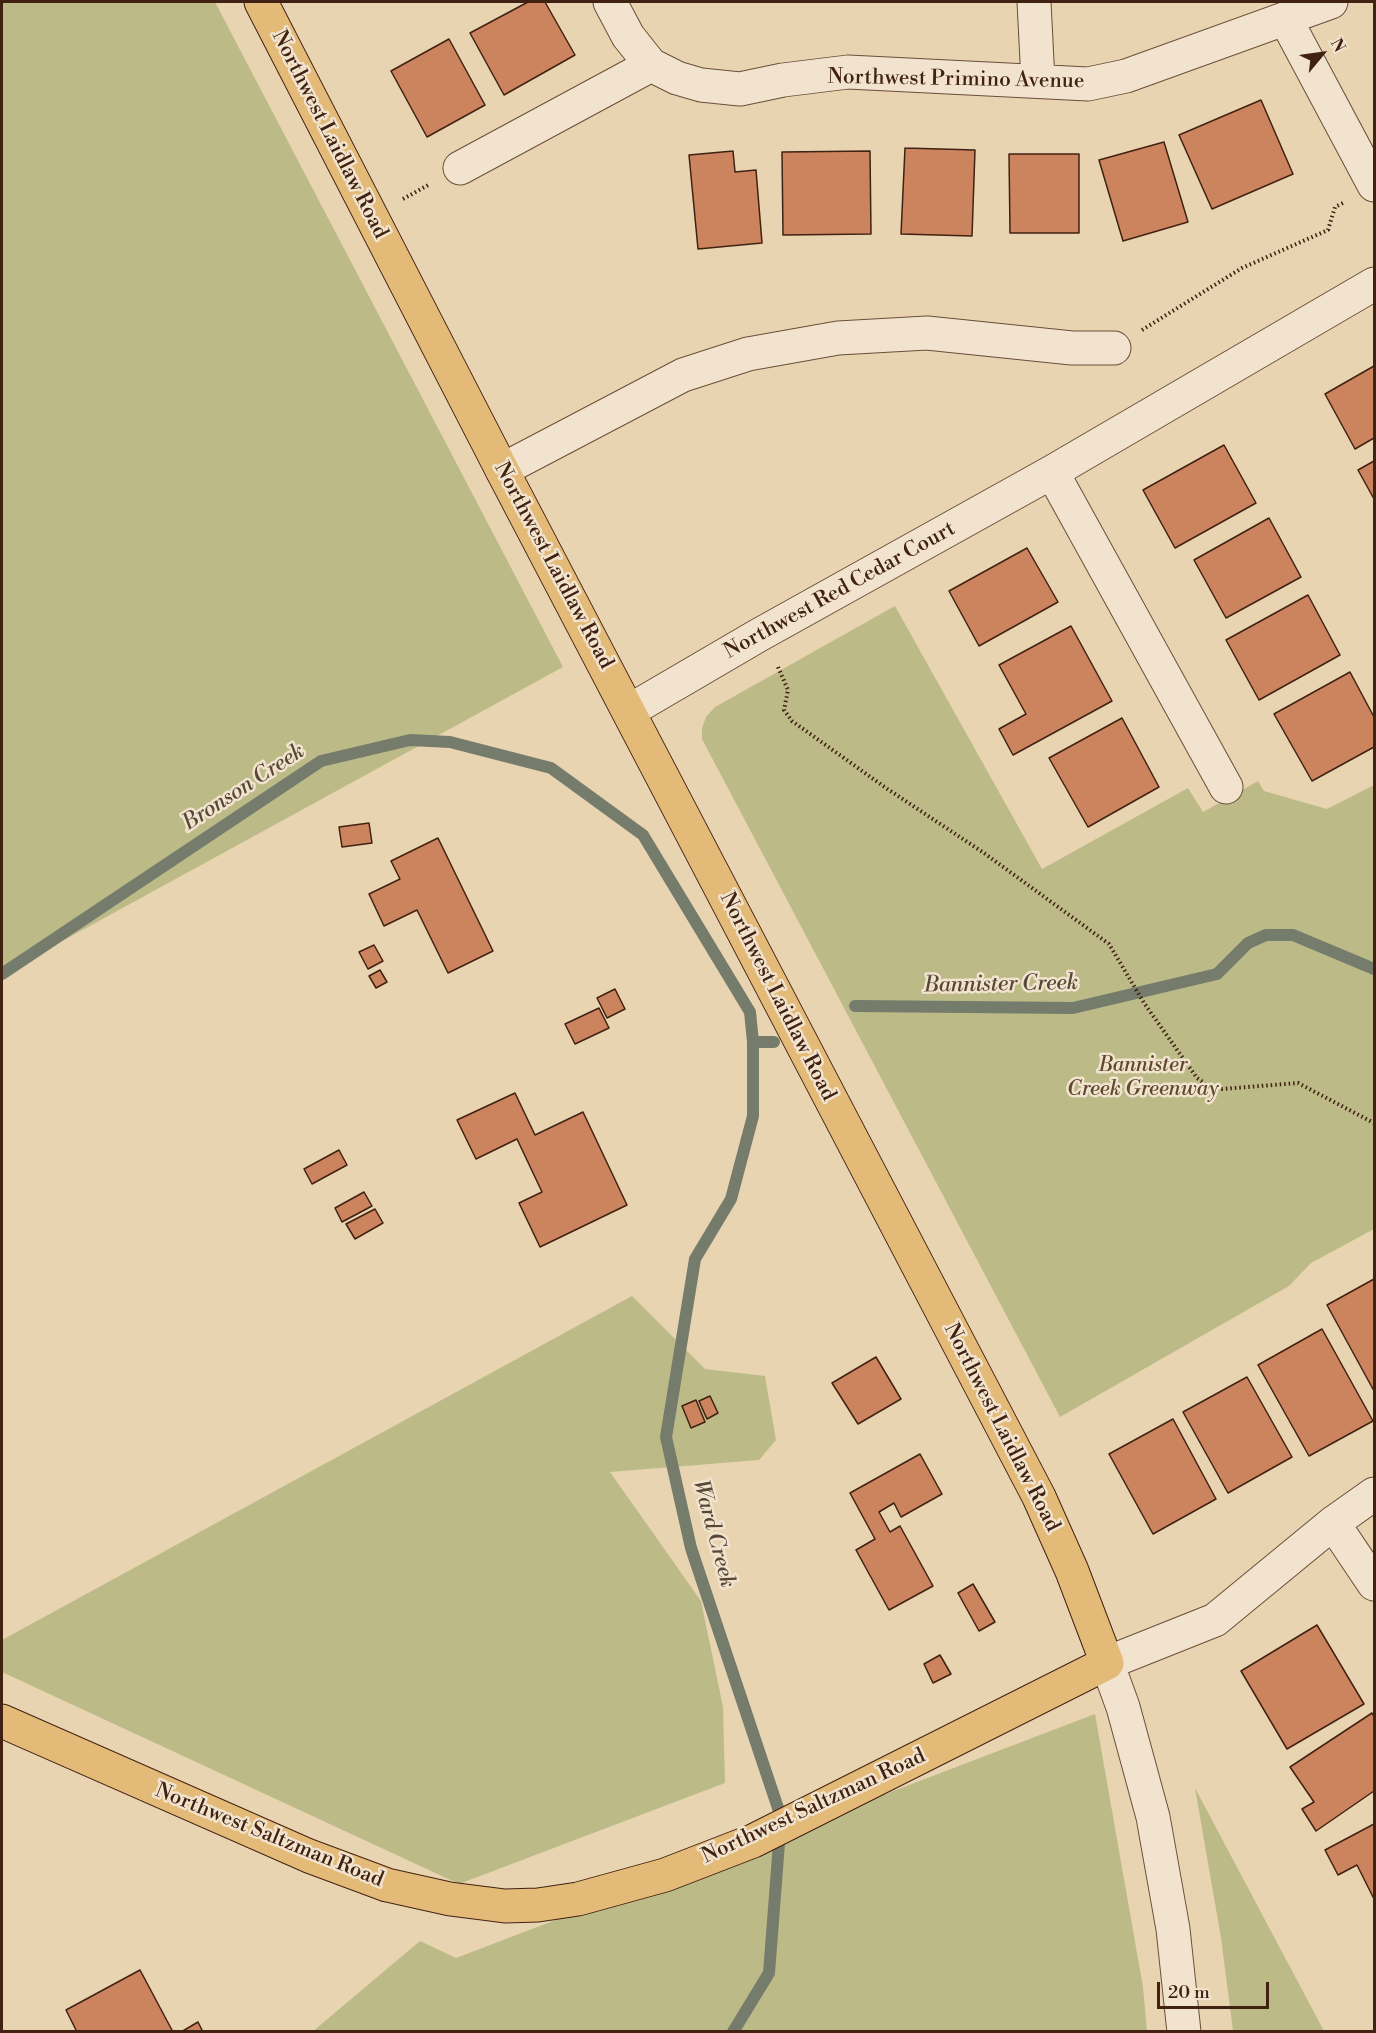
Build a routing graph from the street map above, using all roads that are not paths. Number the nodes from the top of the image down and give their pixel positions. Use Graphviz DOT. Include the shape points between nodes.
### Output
graph roads {
  1 [pos="261,2"];
  2 [pos="610,2"];
  3 [pos="1034,2"];
  4 [pos="1330,2"];
  5 [pos="1286,20"];
  6 [pos="664,71"];
  7 [pos="1038,81"];
  8 [pos="460,168"];
  9 [pos="1374,185"];
  10 [pos="1374,284"];
  11 [pos="1114,348"];
  12 [pos="502,470"];
  13 [pos="1052,472"];
  14 [pos="629,711"];
  15 [pos="1226,787"];
  16 [pos="1374,1494"];
  17 [pos="1333,1523"];
  18 [pos="1374,1584"];
  19 [pos="1107,1663"];
  20 [pos="2,1721"];
  21 [pos="1184,2031"];
  1 -- 12 [label="main road, Northwest Laidlaw Road"];
  2 -- 6 [label="street" via="628,36"];
  3 -- 7 [label="street"];
  4 -- 5 [label="street, Northwest Primino Avenue"];
  5 -- 7 [label="street, Northwest Primino Avenue" via="1126,76 1088,84"];
  5 -- 9 [label="street"];
  6 -- 7 [label="street, Northwest Primino Avenue" via="701,85 740,89 849,72"];
  6 -- 8 [label="street"];
  10 -- 13 [label="street, Northwest Red Cedar Court"];
  11 -- 12 [label="street" via="1072,348 927,333 838,338 748,354 683,375"];
  12 -- 14 [label="main road, Northwest Laidlaw Road"];
  13 -- 14 [label="street, Northwest Red Cedar Court"];
  13 -- 15 [label="street"];
  14 -- 19 [label="main road, Northwest Laidlaw Road" via="1039,1497"];
  16 -- 17 [label="street"];
  17 -- 18 [label="street"];
  17 -- 19 [label="street" via="1215,1620"];
  19 -- 20 [label="main road, Northwest Saltzman Road" via="753,1841 664,1875 578,1899 516,1906 450,1899 387,1885 298,1851"];
  19 -- 21 [label="street, Northwest Laidlaw Road" via="1153,1817 1173,1929"];
}
